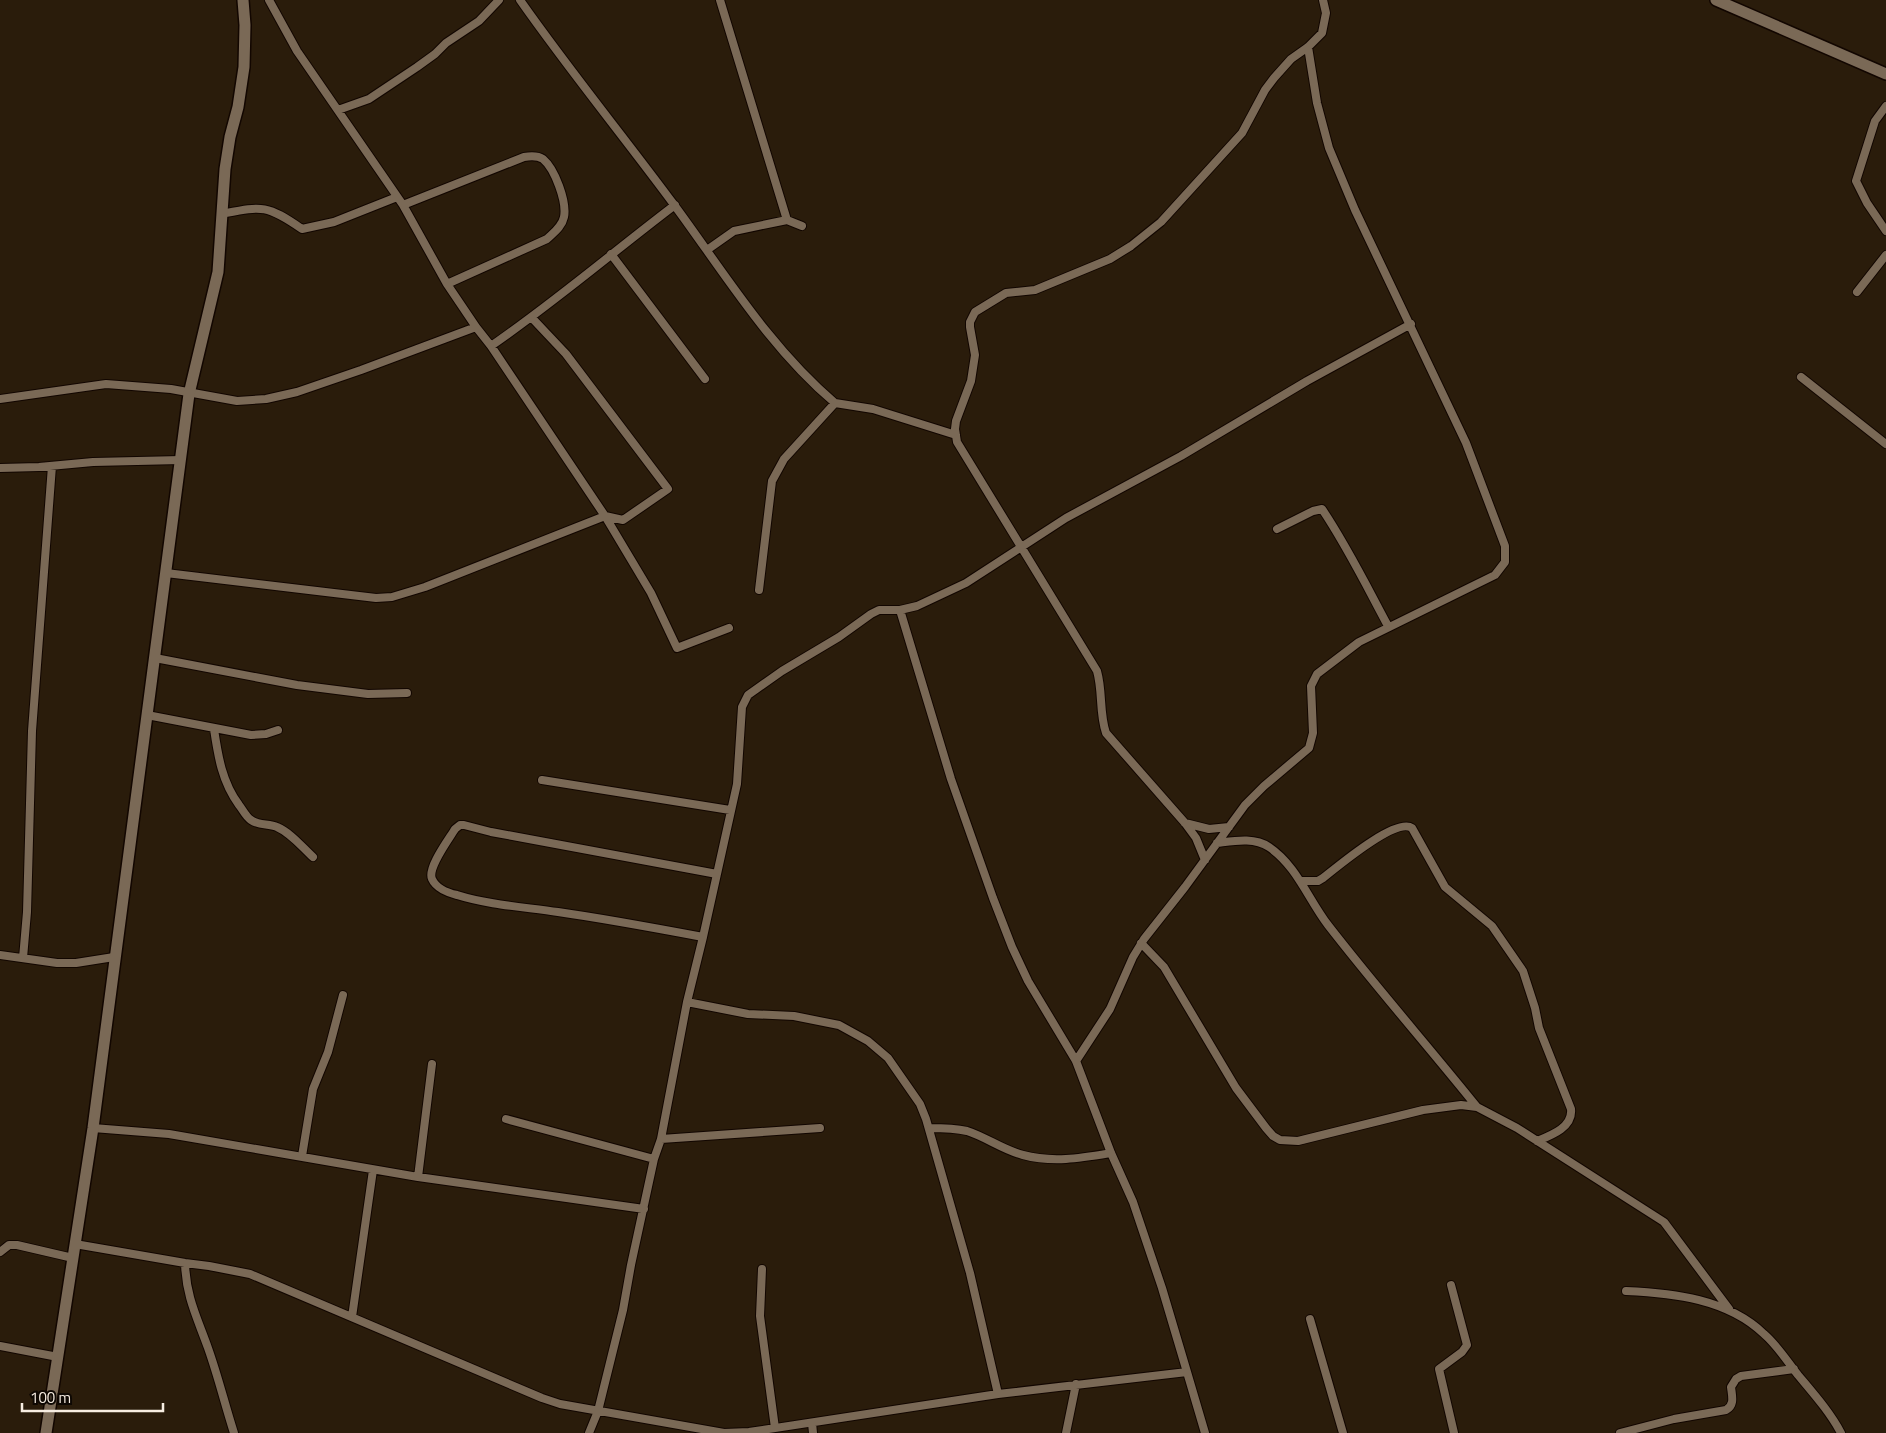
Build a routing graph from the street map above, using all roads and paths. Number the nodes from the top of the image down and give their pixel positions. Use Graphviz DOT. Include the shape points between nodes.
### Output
graph roads {
  1 [pos="243,0"];
  2 [pos="269,0"];
  3 [pos="499,0"];
  4 [pos="520,0"];
  5 [pos="720,0"];
  6 [pos="1323,0"];
  7 [pos="1716,0"];
  8 [pos="1308,47"];
  9 [pos="1886,74"];
  10 [pos="1886,106"];
  11 [pos="338,110"];
  12 [pos="397,197"];
  13 [pos="403,205"];
  14 [pos="675,205"];
  15 [pos="221,214"];
  16 [pos="787,220"];
  17 [pos="802,226"];
  18 [pos="1886,231"];
  19 [pos="707,250"];
  20 [pos="611,254"];
  21 [pos="1886,254"];
  22 [pos="447,284"];
  23 [pos="1857,292"];
  24 [pos="532,318"];
  25 [pos="1411,324"];
  26 [pos="476,327"];
  27 [pos="492,346"];
  28 [pos="1801,377"];
  29 [pos="704,379"];
  30 [pos="190,394"];
  31 [pos="0,399"];
  32 [pos="835,403"];
  33 [pos="956,435"];
  34 [pos="1886,444"];
  35 [pos="181,460"];
  36 [pos="52,466"];
  37 [pos="0,468"];
  38 [pos="605,516"];
  39 [pos="1277,529"];
  40 [pos="1020,548"];
  41 [pos="166,573"];
  42 [pos="759,590"];
  43 [pos="900,610"];
  44 [pos="1388,626"];
  45 [pos="730,628"];
  46 [pos="155,658"];
  47 [pos="407,693"];
  48 [pos="147,714"];
  49 [pos="214,729"];
  50 [pos="278,730"];
  51 [pos="542,780"];
  52 [pos="730,810"];
  53 [pos="1185,823"];
  54 [pos="1229,827"];
  55 [pos="1218,843"];
  56 [pos="313,857"];
  57 [pos="1205,860"];
  58 [pos="717,874"];
  59 [pos="1300,881"];
  60 [pos="703,937"];
  61 [pos="1141,943"];
  62 [pos="0,955"];
  63 [pos="114,957"];
  64 [pos="23,958"];
  65 [pos="343,995"];
  66 [pos="687,1002"];
  67 [pos="1076,1061"];
  68 [pos="432,1064"];
  69 [pos="1477,1107"];
  70 [pos="506,1119"];
  71 [pos="93,1128"];
  72 [pos="820,1128"];
  73 [pos="929,1128"];
  74 [pos="661,1139"];
  75 [pos="1537,1141"];
  76 [pos="1111,1153"];
  77 [pos="302,1156"];
  78 [pos="654,1159"];
  79 [pos="373,1170"];
  80 [pos="418,1177"];
  81 [pos="644,1209"];
  82 [pos="74,1244"];
  83 [pos="0,1252"];
  84 [pos="72,1258"];
  85 [pos="185,1263"];
  86 [pos="762,1269"];
  87 [pos="1451,1285"];
  88 [pos="1626,1291"];
  89 [pos="1729,1309"];
  90 [pos="352,1316"];
  91 [pos="1310,1319"];
  92 [pos="0,1346"];
  93 [pos="58,1357"];
  94 [pos="1794,1369"];
  95 [pos="1187,1372"];
  96 [pos="1076,1384"];
  97 [pos="998,1394"];
  98 [pos="598,1411"];
  99 [pos="812,1423"];
  100 [pos="775,1428"];
  101 [pos="46,1433"];
  102 [pos="234,1433"];
  103 [pos="589,1433"];
  104 [pos="813,1433"];
  105 [pos="1066,1433"];
  106 [pos="1205,1433"];
  107 [pos="1343,1433"];
  108 [pos="1454,1433"];
  109 [pos="1620,1433"];
  110 [pos="1840,1433"];
  1 -- 15 [label="street" via="244,66 230,136"];
  2 -- 11 [label="street" via="297,51"];
  3 -- 11 [label="street" via="479,21 418,66 369,99"];
  4 -- 14 [label="street"];
  5 -- 16 [label="street"];
  6 -- 8 [label="street" via="1326,13 1322,33"];
  7 -- 9 [label="street"];
  8 -- 25 [label="street" via="1316,103 1329,148 1355,210"];
  8 -- 33 [label="street" via="1291,59 1274,78 1242,133 1161,222 1110,259 1035,290 1006,293 975,312 970,322 975,355 971,381 956,421"];
  10 -- 18 [label="street" via="1875,121 1856,181"];
  11 -- 12 [label="street"];
  12 -- 13 [label="street"];
  12 -- 15 [label="street" via="334,222 302,228 282,215 264,209 246,208"];
  13 -- 22 [label="street"];
  13 -- 22 [label="street" via="524,157 536,156 551,170 564,206 564,218 559,228 547,239"];
  14 -- 19 [label="street"];
  14 -- 20 [label="street"];
  15 -- 30 [label="street" via="218,272"];
  16 -- 17 [label="street"];
  16 -- 19 [label="street" via="734,231"];
  19 -- 32 [label="street" via="763,328 810,382"];
  20 -- 24 [label="street"];
  20 -- 29 [label="street"];
  21 -- 23 [label="street"];
  22 -- 26 [label="street"];
  24 -- 27 [label="street"];
  24 -- 38 [label="street" via="566,354 668,489 623,520"];
  25 -- 40 [label="street" via="1066,518"];
  25 -- 44 [label="street" via="1466,443 1506,556 1503,567 1495,575"];
  26 -- 27 [label="street"];
  26 -- 30 [label="street" via="297,392 237,401"];
  27 -- 38 [label="street"];
  28 -- 34 [label="street"];
  30 -- 31 [label="street" via="171,389 106,384"];
  30 -- 35 [label="street"];
  32 -- 33 [label="street" via="873,409"];
  32 -- 42 [label="street" via="784,459 772,482"];
  33 -- 40 [label="street" via="957,442"];
  35 -- 36 [label="street"];
  35 -- 41 [label="street"];
  36 -- 37 [label="street"];
  36 -- 64 [label="street" via="32,731"];
  38 -- 41 [label="street" via="392,597 376,598"];
  38 -- 45 [label="street" via="651,593 677,648"];
  39 -- 44 [label="street" via="1322,509"];
  40 -- 43 [label="street" via="966,583 917,606"];
  40 -- 53 [label="street" via="1096,671 1106,733"];
  41 -- 46 [label="street"];
  43 -- 52 [label="street" via="879,610 871,614 748,696 742,708 738,768"];
  43 -- 67 [label="street" via="951,779 1012,948"];
  44 -- 54 [label="street" via="1358,642 1317,674 1310,686 1313,733 1309,748 1264,786"];
  46 -- 47 [label="street" via="298,685 368,694"];
  46 -- 48 [label="street"];
  48 -- 49 [label="street"];
  48 -- 63 [label="street"];
  49 -- 50 [label="street" via="251,735"];
  49 -- 56 [label="street" via="225,781 247,816 258,824 280,828"];
  51 -- 52 [label="street"];
  52 -- 58 [label="street"];
  53 -- 54 [label="street" via="1209,829"];
  53 -- 57 [label="street" via="1196,838"];
  54 -- 55 [label="street"];
  55 -- 57 [label="street"];
  55 -- 59 [label="street" via="1241,840 1267,846 1290,865"];
  57 -- 61 [label="street"];
  58 -- 60 [label="street"];
  58 -- 60 [label="street" via="464,825 455,829 432,868 433,881 455,895"];
  59 -- 69 [label="street" via="1313,905 1376,986"];
  59 -- 75 [label="street" via="1318,881 1379,836 1406,824 1412,828 1445,887 1492,926 1524,971 1539,1028 1572,1114 1566,1126"];
  60 -- 66 [label="street"];
  61 -- 67 [label="street" via="1116,1000"];
  61 -- 69 [label="street" via="1164,967 1236,1088 1266,1128 1280,1140 1298,1141 1444,1106"];
  62 -- 64 [label="street"];
  63 -- 64 [label="street" via="57,963"];
  63 -- 71 [label="street"];
  65 -- 77 [label="street" via="328,1052 313,1089"];
  66 -- 73 [label="street" via="748,1014 794,1016 839,1025 868,1041 888,1058 920,1104"];
  66 -- 74 [label="street"];
  67 -- 76 [label="street"];
  68 -- 80 [label="street"];
  69 -- 75 [label="street"];
  70 -- 78 [label="street"];
  71 -- 77 [label="street" via="169,1134"];
  71 -- 82 [label="street"];
  72 -- 74 [label="street"];
  73 -- 76 [label="street" via="967,1132 1023,1155 1046,1159 1075,1160"];
  73 -- 97 [label="street" via="970,1273"];
  74 -- 78 [label="street"];
  75 -- 89 [label="street" via="1664,1222"];
  76 -- 95 [label="street" via="1133,1202"];
  77 -- 79 [label="street"];
  78 -- 81 [label="street"];
  79 -- 80 [label="street"];
  79 -- 90 [label="street"];
  80 -- 81 [label="street"];
  81 -- 98 [label="street"];
  82 -- 84 [label="street"];
  82 -- 85 [label="street"];
  83 -- 84 [label="street" via="9,1245 17,1245"];
  84 -- 93 [label="street"];
  85 -- 90 [label="street" via="250,1274"];
  85 -- 102 [label="street" via="191,1306 209,1349"];
  86 -- 100 [label="street" via="760,1316"];
  87 -- 108 [label="street" via="1466,1345 1462,1352 1439,1369"];
  88 -- 89 [label="street" via="1667,1293"];
  89 -- 94 [label="street" via="1765,1334"];
  90 -- 98 [label="street" via="542,1398"];
  91 -- 107 [label="street"];
  92 -- 93 [label="street"];
  93 -- 101 [label="street"];
  94 -- 109 [label="street" via="1736,1379 1731,1387 1733,1401 1726,1410 1674,1418"];
  94 -- 110 [label="street"];
  95 -- 96 [label="street"];
  95 -- 106 [label="street"];
  96 -- 97 [label="street"];
  96 -- 105 [label="street"];
  97 -- 99 [label="street"];
  98 -- 100 [label="street" via="724,1433"];
  98 -- 103 [label="street"];
  99 -- 100 [label="street"];
  99 -- 104 [label="street"];
}
